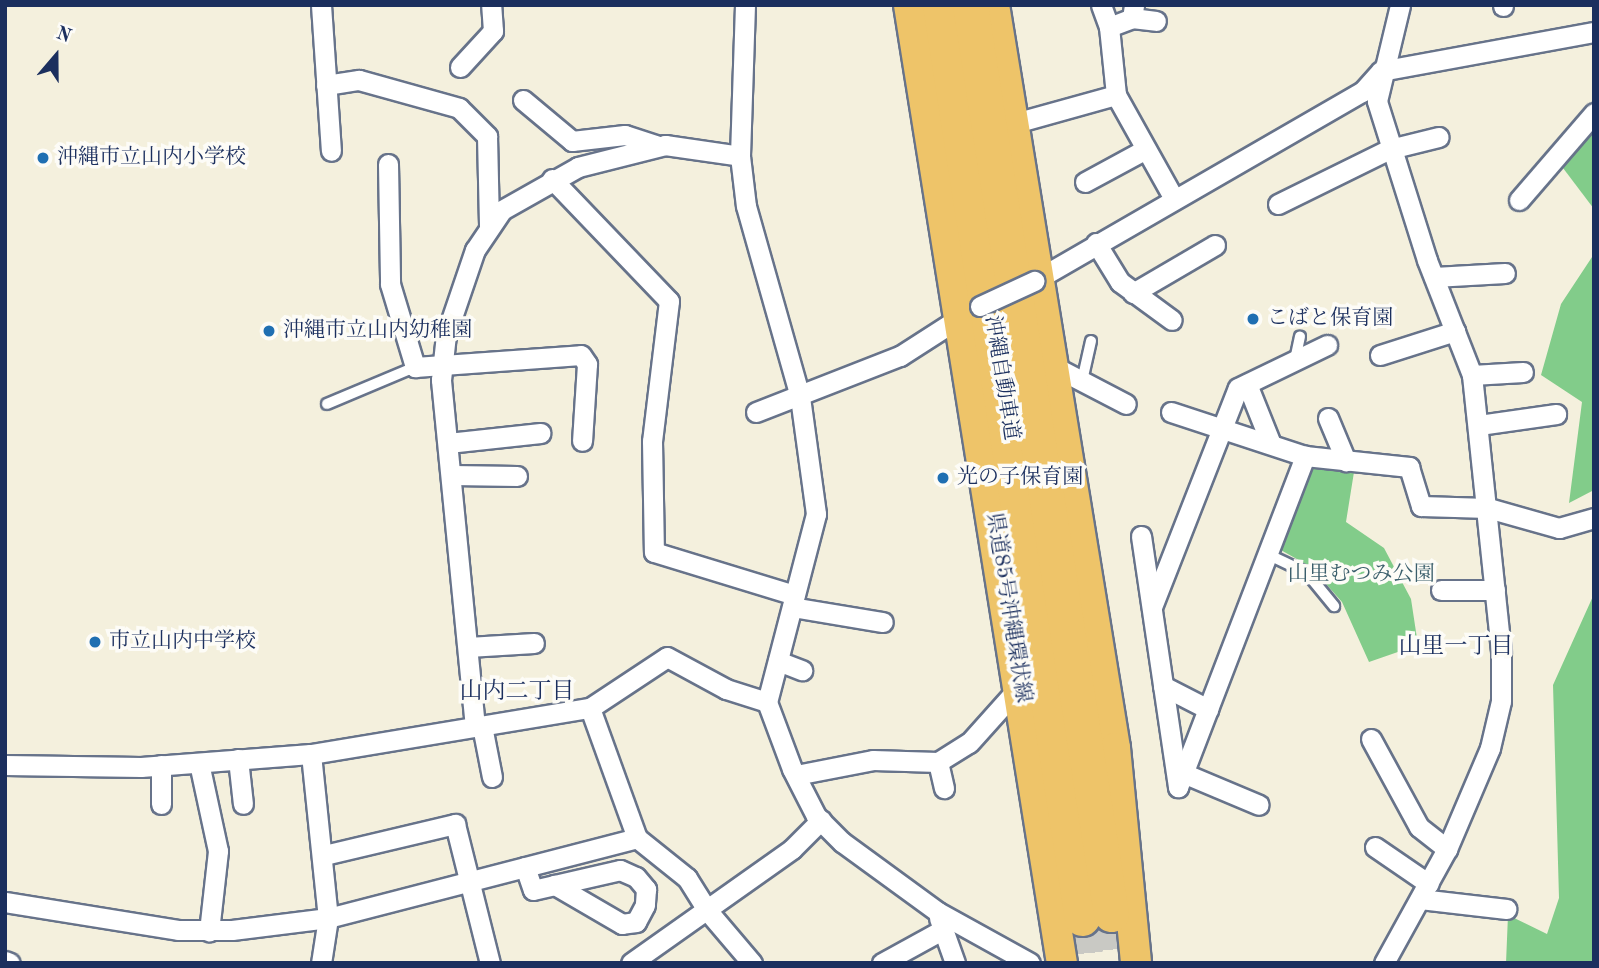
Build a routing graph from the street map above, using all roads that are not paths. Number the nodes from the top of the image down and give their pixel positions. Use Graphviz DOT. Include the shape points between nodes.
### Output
graph roads {
  1 [pos="321,5"];
  2 [pos="491,5"];
  3 [pos="746,5"];
  4 [pos="909,5"];
  5 [pos="940,5"];
  6 [pos="970,5"];
  7 [pos="994,5"];
  8 [pos="1101,5"];
  9 [pos="1401,5"];
  10 [pos="1133,12"];
  11 [pos="1156,21"];
  12 [pos="1109,27"];
  13 [pos="1594,32"];
  14 [pos="460,67"];
  15 [pos="1381,71"];
  16 [pos="326,85"];
  17 [pos="1116,95"];
  18 [pos="523,100"];
  19 [pos="1594,113"];
  20 [pos="1014,123"];
  21 [pos="1439,137"];
  22 [pos="657,146"];
  23 [pos="1146,149"];
  24 [pos="1390,149"];
  25 [pos="331,151"];
  26 [pos="740,156"];
  27 [pos="388,164"];
  28 [pos="552,179"];
  29 [pos="1085,182"];
  30 [pos="1173,197"];
  31 [pos="1519,200"];
  32 [pos="1278,204"];
  33 [pos="489,226"];
  34 [pos="1096,243"];
  35 [pos="1215,245"];
  36 [pos="1504,273"];
  37 [pos="1434,277"];
  38 [pos="1037,279"];
  39 [pos="1133,293"];
  40 [pos="970,312"];
  41 [pos="1172,320"];
  42 [pos="1455,331"];
  43 [pos="1300,337"];
  44 [pos="1091,341"];
  45 [pos="1327,345"];
  46 [pos="1380,355"];
  47 [pos="1295,360"];
  48 [pos="441,365"];
  49 [pos="1053,366"];
  50 [pos="415,367"];
  51 [pos="1523,372"];
  52 [pos="1472,375"];
  53 [pos="1082,381"];
  54 [pos="1247,384"];
  55 [pos="800,397"];
  56 [pos="327,404"];
  57 [pos="1126,404"];
  58 [pos="756,412"];
  59 [pos="1171,412"];
  60 [pos="1556,414"];
  61 [pos="1328,418"];
  62 [pos="1479,425"];
  63 [pos="1226,427"];
  64 [pos="540,433"];
  65 [pos="582,442"];
  66 [pos="448,443"];
  67 [pos="1271,443"];
  68 [pos="1304,456"];
  69 [pos="1346,461"];
  70 [pos="452,475"];
  71 [pos="517,476"];
  72 [pos="1488,508"];
  73 [pos="1594,518"];
  74 [pos="1142,536"];
  75 [pos="1267,554"];
  76 [pos="1441,590"];
  77 [pos="1495,590"];
  78 [pos="794,601"];
  79 [pos="1334,606"];
  80 [pos="1152,608"];
  81 [pos="883,622"];
  82 [pos="534,643"];
  83 [pos="468,647"];
  84 [pos="778,661"];
  85 [pos="802,670"];
  86 [pos="1021,685"];
  87 [pos="1163,686"];
  88 [pos="768,702"];
  89 [pos="590,708"];
  90 [pos="1208,709"];
  91 [pos="478,726"];
  92 [pos="1371,739"];
  93 [pos="311,754"];
  94 [pos="238,760"];
  95 [pos="938,762"];
  96 [pos="199,763"];
  97 [pos="5,765"];
  98 [pos="161,765"];
  99 [pos="1183,773"];
  100 [pos="796,775"];
  101 [pos="492,776"];
  102 [pos="944,788"];
  103 [pos="162,804"];
  104 [pos="243,804"];
  105 [pos="1258,805"];
  106 [pos="821,820"];
  107 [pos="637,838"];
  108 [pos="1375,847"];
  109 [pos="1447,849"];
  110 [pos="324,855"];
  111 [pos="525,867"];
  112 [pos="472,880"];
  113 [pos="555,885"];
  114 [pos="1425,892"];
  115 [pos="5,902"];
  116 [pos="706,909"];
  117 [pos="1506,909"];
  118 [pos="328,918"];
  119 [pos="940,921"];
  120 [pos="209,931"];
  121 [pos="321,963"];
  122 [pos="490,963"];
  123 [pos="631,963"];
  124 [pos="752,963"];
  125 [pos="883,963"];
  126 [pos="955,963"];
  127 [pos="1030,963"];
  128 [pos="1062,963"];
  129 [pos="1136,963"];
  130 [pos="1384,963"];
  1 -- 16 [label="street"];
  2 -- 14 [label="street" via="493,31"];
  3 -- 26 [label="street"];
  4 -- 40 [label="main road, 県道85号沖縄環状線"];
  5 -- 6 [label="highway, 沖縄自動車道" via="1096,916"];
  7 -- 20 [label="main road"];
  8 -- 12 [label="street"];
  9 -- 15 [label="street"];
  10 -- 11 [label="street"];
  10 -- 12 [label="street"];
  12 -- 17 [label="street"];
  13 -- 15 [label="street"];
  15 -- 24 [label="street" via="1377,101"];
  15 -- 30 [label="street" via="1362,92"];
  16 -- 25 [label="street"];
  16 -- 33 [label="street" via="359,80 459,108 487,136"];
  17 -- 20 [label="street"];
  17 -- 23 [label="street"];
  18 -- 22 [label="street" via="572,141 625,135"];
  19 -- 31 [label="street"];
  20 -- 38 [label="main road"];
  21 -- 24 [label="street"];
  22 -- 26 [label="street" via="684,145"];
  22 -- 28 [label="street" via="578,167"];
  23 -- 29 [label="street"];
  23 -- 30 [label="street"];
  24 -- 32 [label="street"];
  24 -- 37 [label="street"];
  26 -- 55 [label="street" via="758,257"];
  27 -- 50 [label="street" via="390,284"];
  28 -- 33 [label="street" via="521,195"];
  28 -- 78 [label="street" via="669,301 652,441 654,552"];
  30 -- 34 [label="street"];
  33 -- 48 [label="street" via="455,304"];
  34 -- 38 [label="street"];
  34 -- 39 [label="street"];
  35 -- 39 [label="street"];
  36 -- 37 [label="street"];
  37 -- 42 [label="street"];
  38 -- 40 [label="street, bridge"];
  38 -- 49 [label="main road"];
  39 -- 41 [label="street"];
  40 -- 55 [label="street" via="900,356"];
  40 -- 86 [label="main road, 県道85号沖縄環状線"];
  42 -- 46 [label="street"];
  42 -- 52 [label="street"];
  43 -- 47 [label="lane"];
  44 -- 53 [label="lane"];
  45 -- 47 [label="street"];
  47 -- 54 [label="street"];
  48 -- 50 [label="street"];
  48 -- 65 [label="street" via="581,355 587,364"];
  48 -- 66 [label="street"];
  49 -- 53 [label="street"];
  49 -- 129 [label="main road" via="1115,748"];
  50 -- 56 [label="lane"];
  51 -- 52 [label="street"];
  52 -- 62 [label="street"];
  53 -- 57 [label="street"];
  54 -- 63 [label="street" via="1238,388"];
  54 -- 67 [label="street"];
  55 -- 58 [label="street"];
  55 -- 78 [label="street" via="816,514"];
  59 -- 63 [label="street"];
  60 -- 62 [label="street"];
  61 -- 69 [label="street"];
  62 -- 72 [label="street"];
  63 -- 67 [label="street"];
  63 -- 80 [label="street"];
  64 -- 66 [label="street"];
  66 -- 70 [label="street"];
  67 -- 68 [label="street"];
  68 -- 69 [label="street"];
  68 -- 75 [label="street"];
  69 -- 72 [label="street" via="1409,467 1421,506"];
  70 -- 71 [label="street"];
  70 -- 83 [label="street"];
  72 -- 73 [label="street" via="1559,528"];
  72 -- 77 [label="street"];
  74 -- 80 [label="street"];
  75 -- 79 [label="lane" via="1307,573"];
  75 -- 90 [label="street"];
  76 -- 77 [label="street"];
  77 -- 109 [label="street" via="1501,701 1490,748"];
  78 -- 81 [label="street"];
  78 -- 84 [label="street"];
  80 -- 87 [label="street"];
  82 -- 83 [label="street"];
  83 -- 91 [label="street"];
  84 -- 85 [label="street"];
  84 -- 88 [label="street"];
  86 -- 95 [label="street" via="969,744"];
  86 -- 128 [label="main road, 県道85号沖縄環状線"];
  87 -- 90 [label="street"];
  87 -- 99 [label="street" via="1178,787"];
  88 -- 89 [label="street" via="726,688 667,657"];
  88 -- 100 [label="street"];
  89 -- 91 [label="street"];
  89 -- 107 [label="street"];
  90 -- 99 [label="street"];
  91 -- 93 [label="street"];
  91 -- 101 [label="street"];
  92 -- 109 [label="street" via="1419,827"];
  93 -- 94 [label="street"];
  93 -- 110 [label="street"];
  94 -- 96 [label="street"];
  94 -- 104 [label="street"];
  95 -- 100 [label="street" via="873,760"];
  95 -- 102 [label="street"];
  96 -- 98 [label="street"];
  96 -- 120 [label="street" via="218,850"];
  97 -- 98 [label="street"];
  98 -- 103 [label="street"];
  99 -- 105 [label="street"];
  100 -- 106 [label="street"];
  106 -- 116 [label="street" via="792,849"];
  106 -- 119 [label="street"];
  107 -- 111 [label="street"];
  107 -- 116 [label="street" via="687,878"];
  108 -- 114 [label="street"];
  109 -- 114 [label="street"];
  110 -- 112 [label="street" via="455,824"];
  110 -- 118 [label="street"];
  111 -- 112 [label="street"];
  111 -- 113 [label="street" via="533,890"];
  112 -- 118 [label="street"];
  112 -- 122 [label="street"];
  114 -- 117 [label="street"];
  114 -- 130 [label="street"];
  115 -- 120 [label="street"];
  116 -- 123 [label="street"];
  116 -- 124 [label="street"];
  118 -- 120 [label="street"];
  118 -- 121 [label="street"];
  119 -- 125 [label="street"];
  119 -- 126 [label="street"];
  119 -- 127 [label="street"];
}
